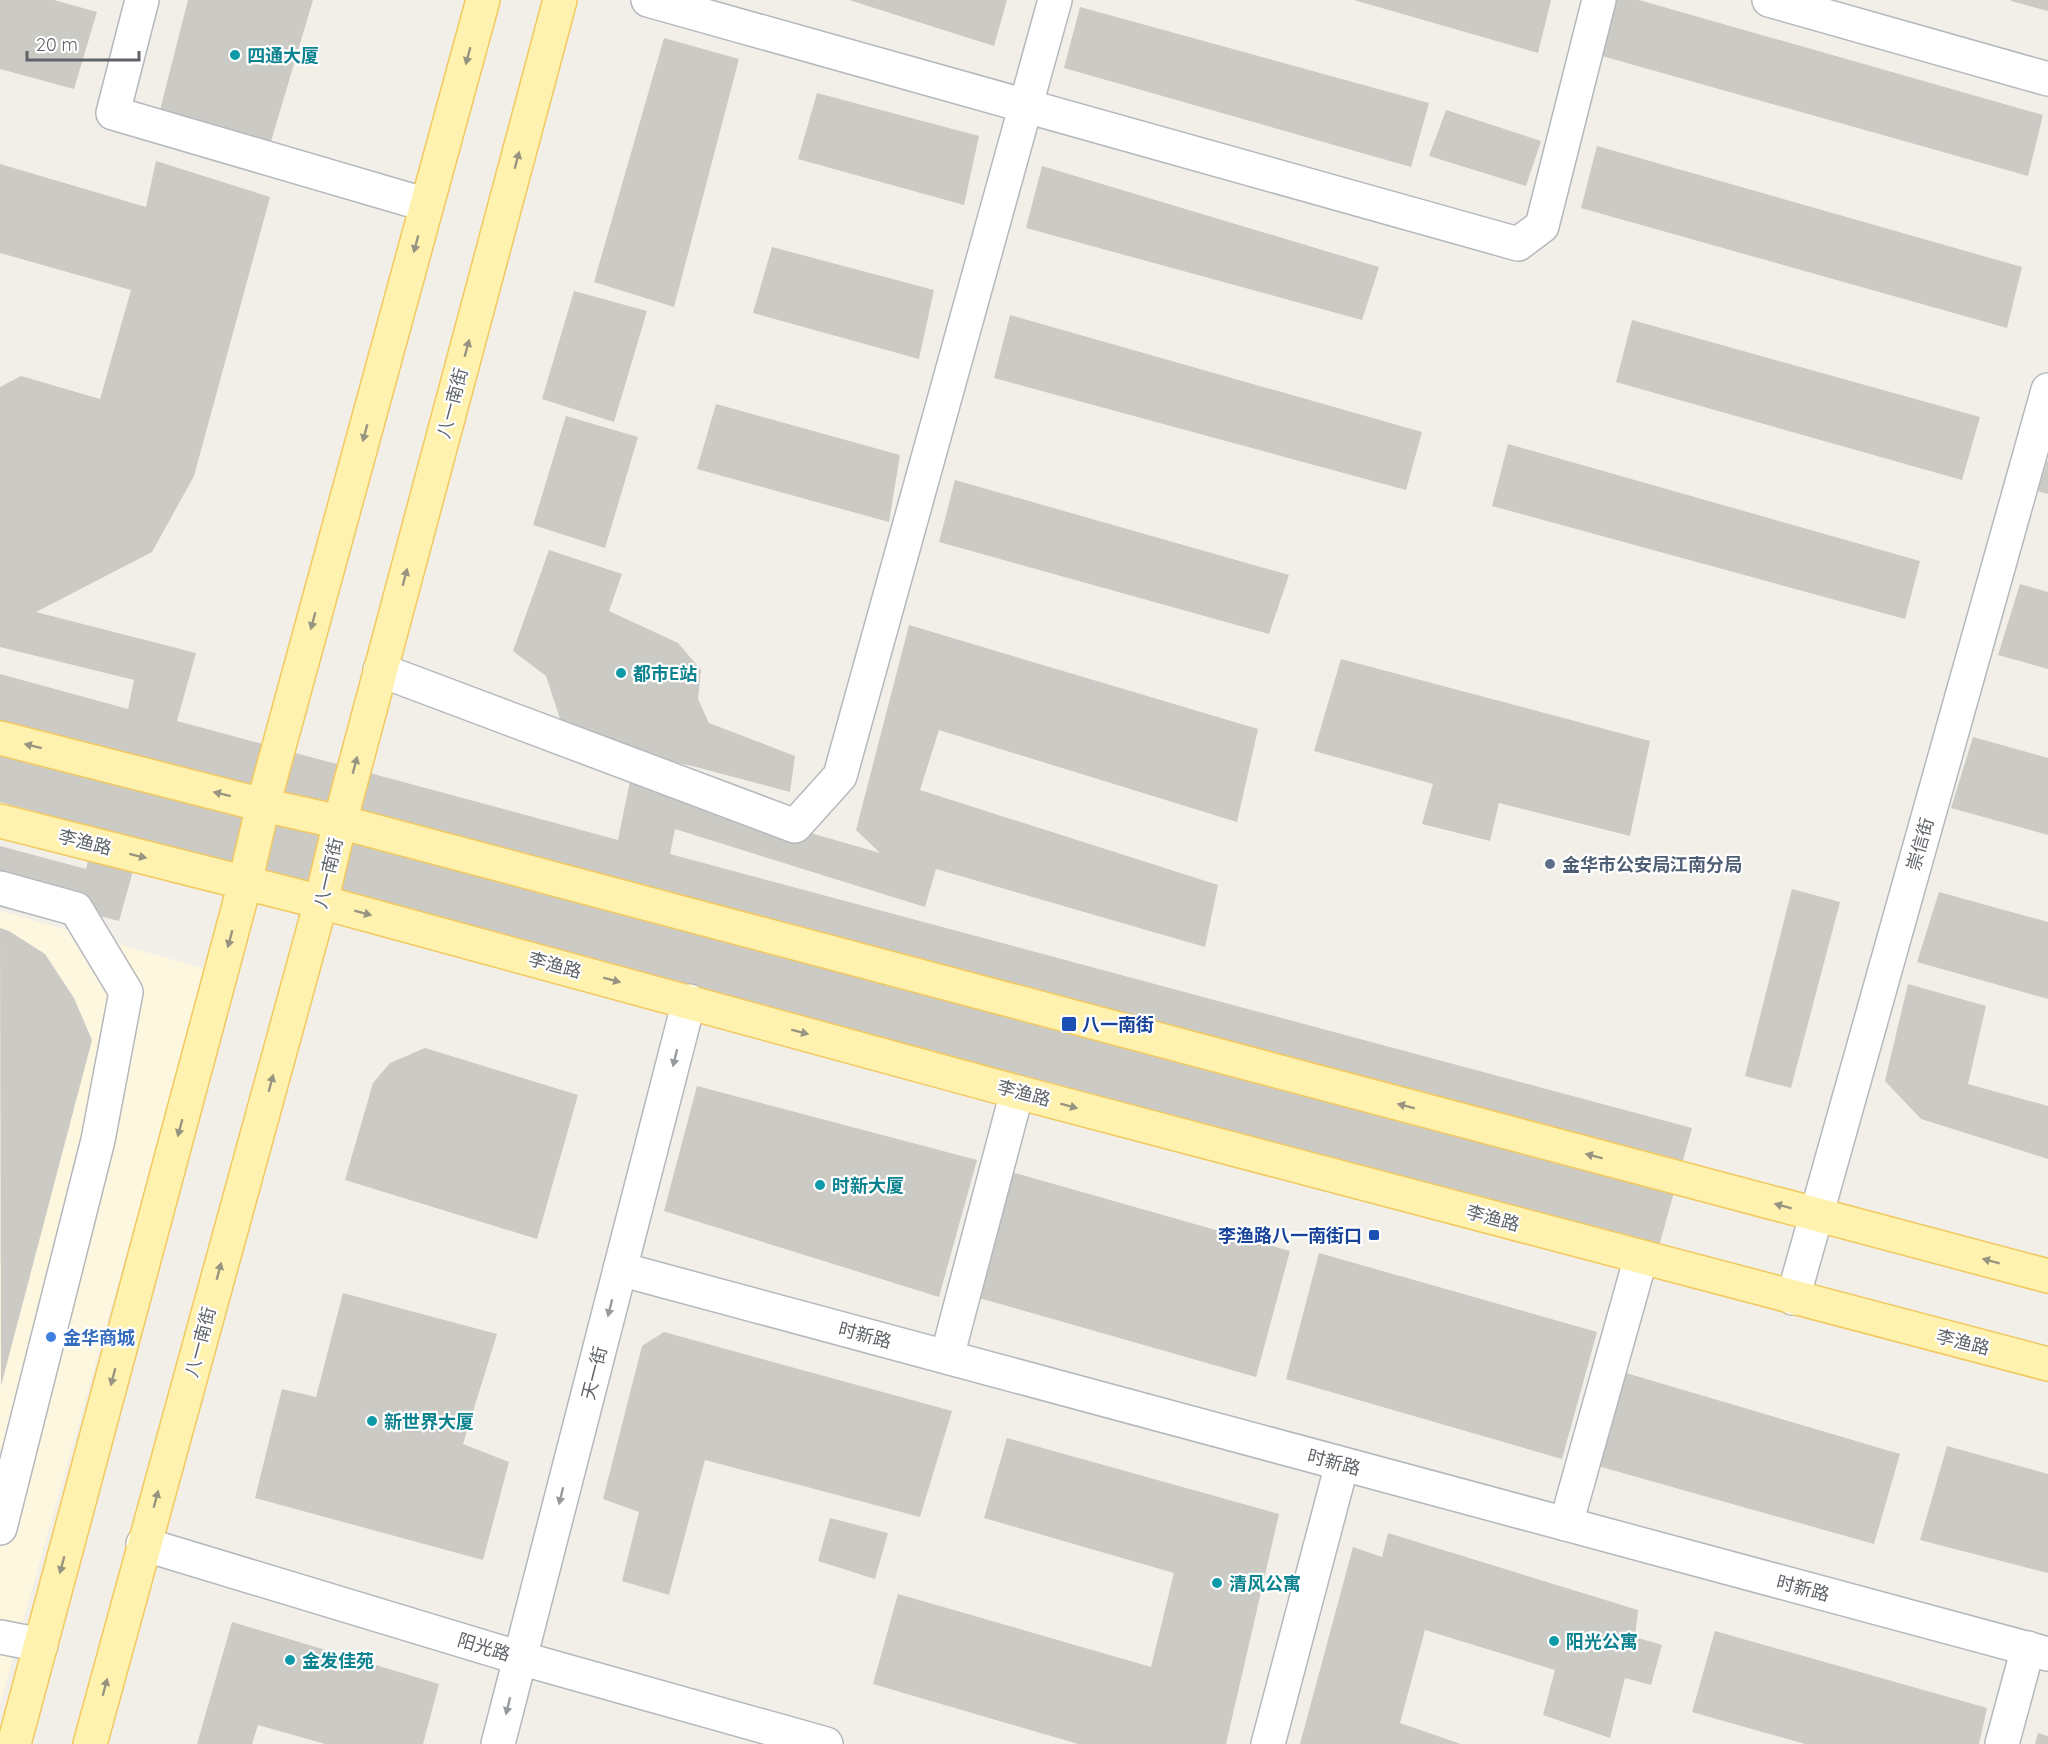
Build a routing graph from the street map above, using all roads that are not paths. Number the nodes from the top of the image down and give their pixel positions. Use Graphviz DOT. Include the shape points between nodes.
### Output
graph roads {
  1 [pos="142,0"];
  2 [pos="483,0"];
  3 [pos="560,0"];
  4 [pos="648,0"];
  5 [pos="1055,0"];
  6 [pos="1599,0"];
  7 [pos="1769,0"];
  8 [pos="2048,79"];
  9 [pos="1026,106"];
  10 [pos="427,205"];
  11 [pos="2048,390"];
  12 [pos="380,670"];
  13 [pos="0,738"];
  14 [pos="263,805"];
  15 [pos="0,821"];
  16 [pos="340,822"];
  17 [pos="245,883"];
  18 [pos="0,888"];
  19 [pos="321,902"];
  20 [pos="689,1001"];
  21 [pos="1017,1092"];
  22 [pos="1816,1215"];
  23 [pos="1641,1257"];
  24 [pos="620,1269"];
  25 [pos="2048,1276"];
  26 [pos="1793,1298"];
  27 [pos="947,1357"];
  28 [pos="2048,1364"];
  29 [pos="1342,1464"];
  30 [pos="1566,1524"];
  31 [pos="0,1528"];
  32 [pos="143,1544"];
  33 [pos="0,1636"];
  34 [pos="41,1646"];
  35 [pos="2038,1651"];
  36 [pos="520,1658"];
  37 [pos="15,1744"];
  38 [pos="90,1744"];
  39 [pos="498,1744"];
  40 [pos="826,1744"];
  41 [pos="1268,1744"];
  42 [pos="2002,1744"];
  1 -- 10 [label="street" via="113,113"];
  2 -- 10 [label="main road, one-way"];
  12 -- 3 [label="main road, 八一南街, one-way"];
  4 -- 9 [label="street"];
  5 -- 9 [label="street"];
  6 -- 9 [label="street" via="1542,226 1518,244"];
  7 -- 8 [label="street"];
  9 -- 12 [label="street" via="840,776 795,826"];
  10 -- 14 [label="main road, one-way"];
  11 -- 22 [label="street, 崇信街"];
  16 -- 12 [label="main road, 八一南街, one-way"];
  14 -- 13 [label="main road, one-way"];
  14 -- 16 [label="main road"];
  14 -- 17 [label="main road"];
  15 -- 17 [label="main road, 李渔路, one-way"];
  16 -- 19 [label="main road, 八一南街"];
  22 -- 16 [label="main road, one-way"];
  17 -- 19 [label="main road, 李渔路"];
  17 -- 34 [label="main road, one-way"];
  18 -- 31 [label="street" via="76,909 126,992 98,1140"];
  19 -- 20 [label="main road, 李渔路, one-way"];
  32 -- 19 [label="main road, 八一南街, one-way"];
  20 -- 21 [label="main road, 李渔路, one-way"];
  20 -- 24 [label="street, 天一街, one-way"];
  21 -- 23 [label="main road, 李渔路, one-way"];
  21 -- 27 [label="street"];
  25 -- 22 [label="main road, one-way"];
  22 -- 26 [label="street, 崇信街"];
  23 -- 26 [label="main road, 李渔路"];
  23 -- 30 [label="street"];
  24 -- 27 [label="street, 时新路"];
  24 -- 36 [label="street, 天一街, one-way"];
  26 -- 28 [label="main road, 李渔路"];
  27 -- 29 [label="street, 时新路"];
  29 -- 30 [label="street, 时新路"];
  29 -- 41 [label="street"];
  30 -- 35 [label="street, 时新路"];
  32 -- 36 [label="street, 阳光路"];
  38 -- 32 [label="main road, 八一南街, one-way"];
  33 -- 34 [label="street"];
  34 -- 37 [label="main road"];
  35 -- 42 [label="street"];
  36 -- 39 [label="street, 天一街, one-way"];
  36 -- 40 [label="street, 阳光路"];
}
